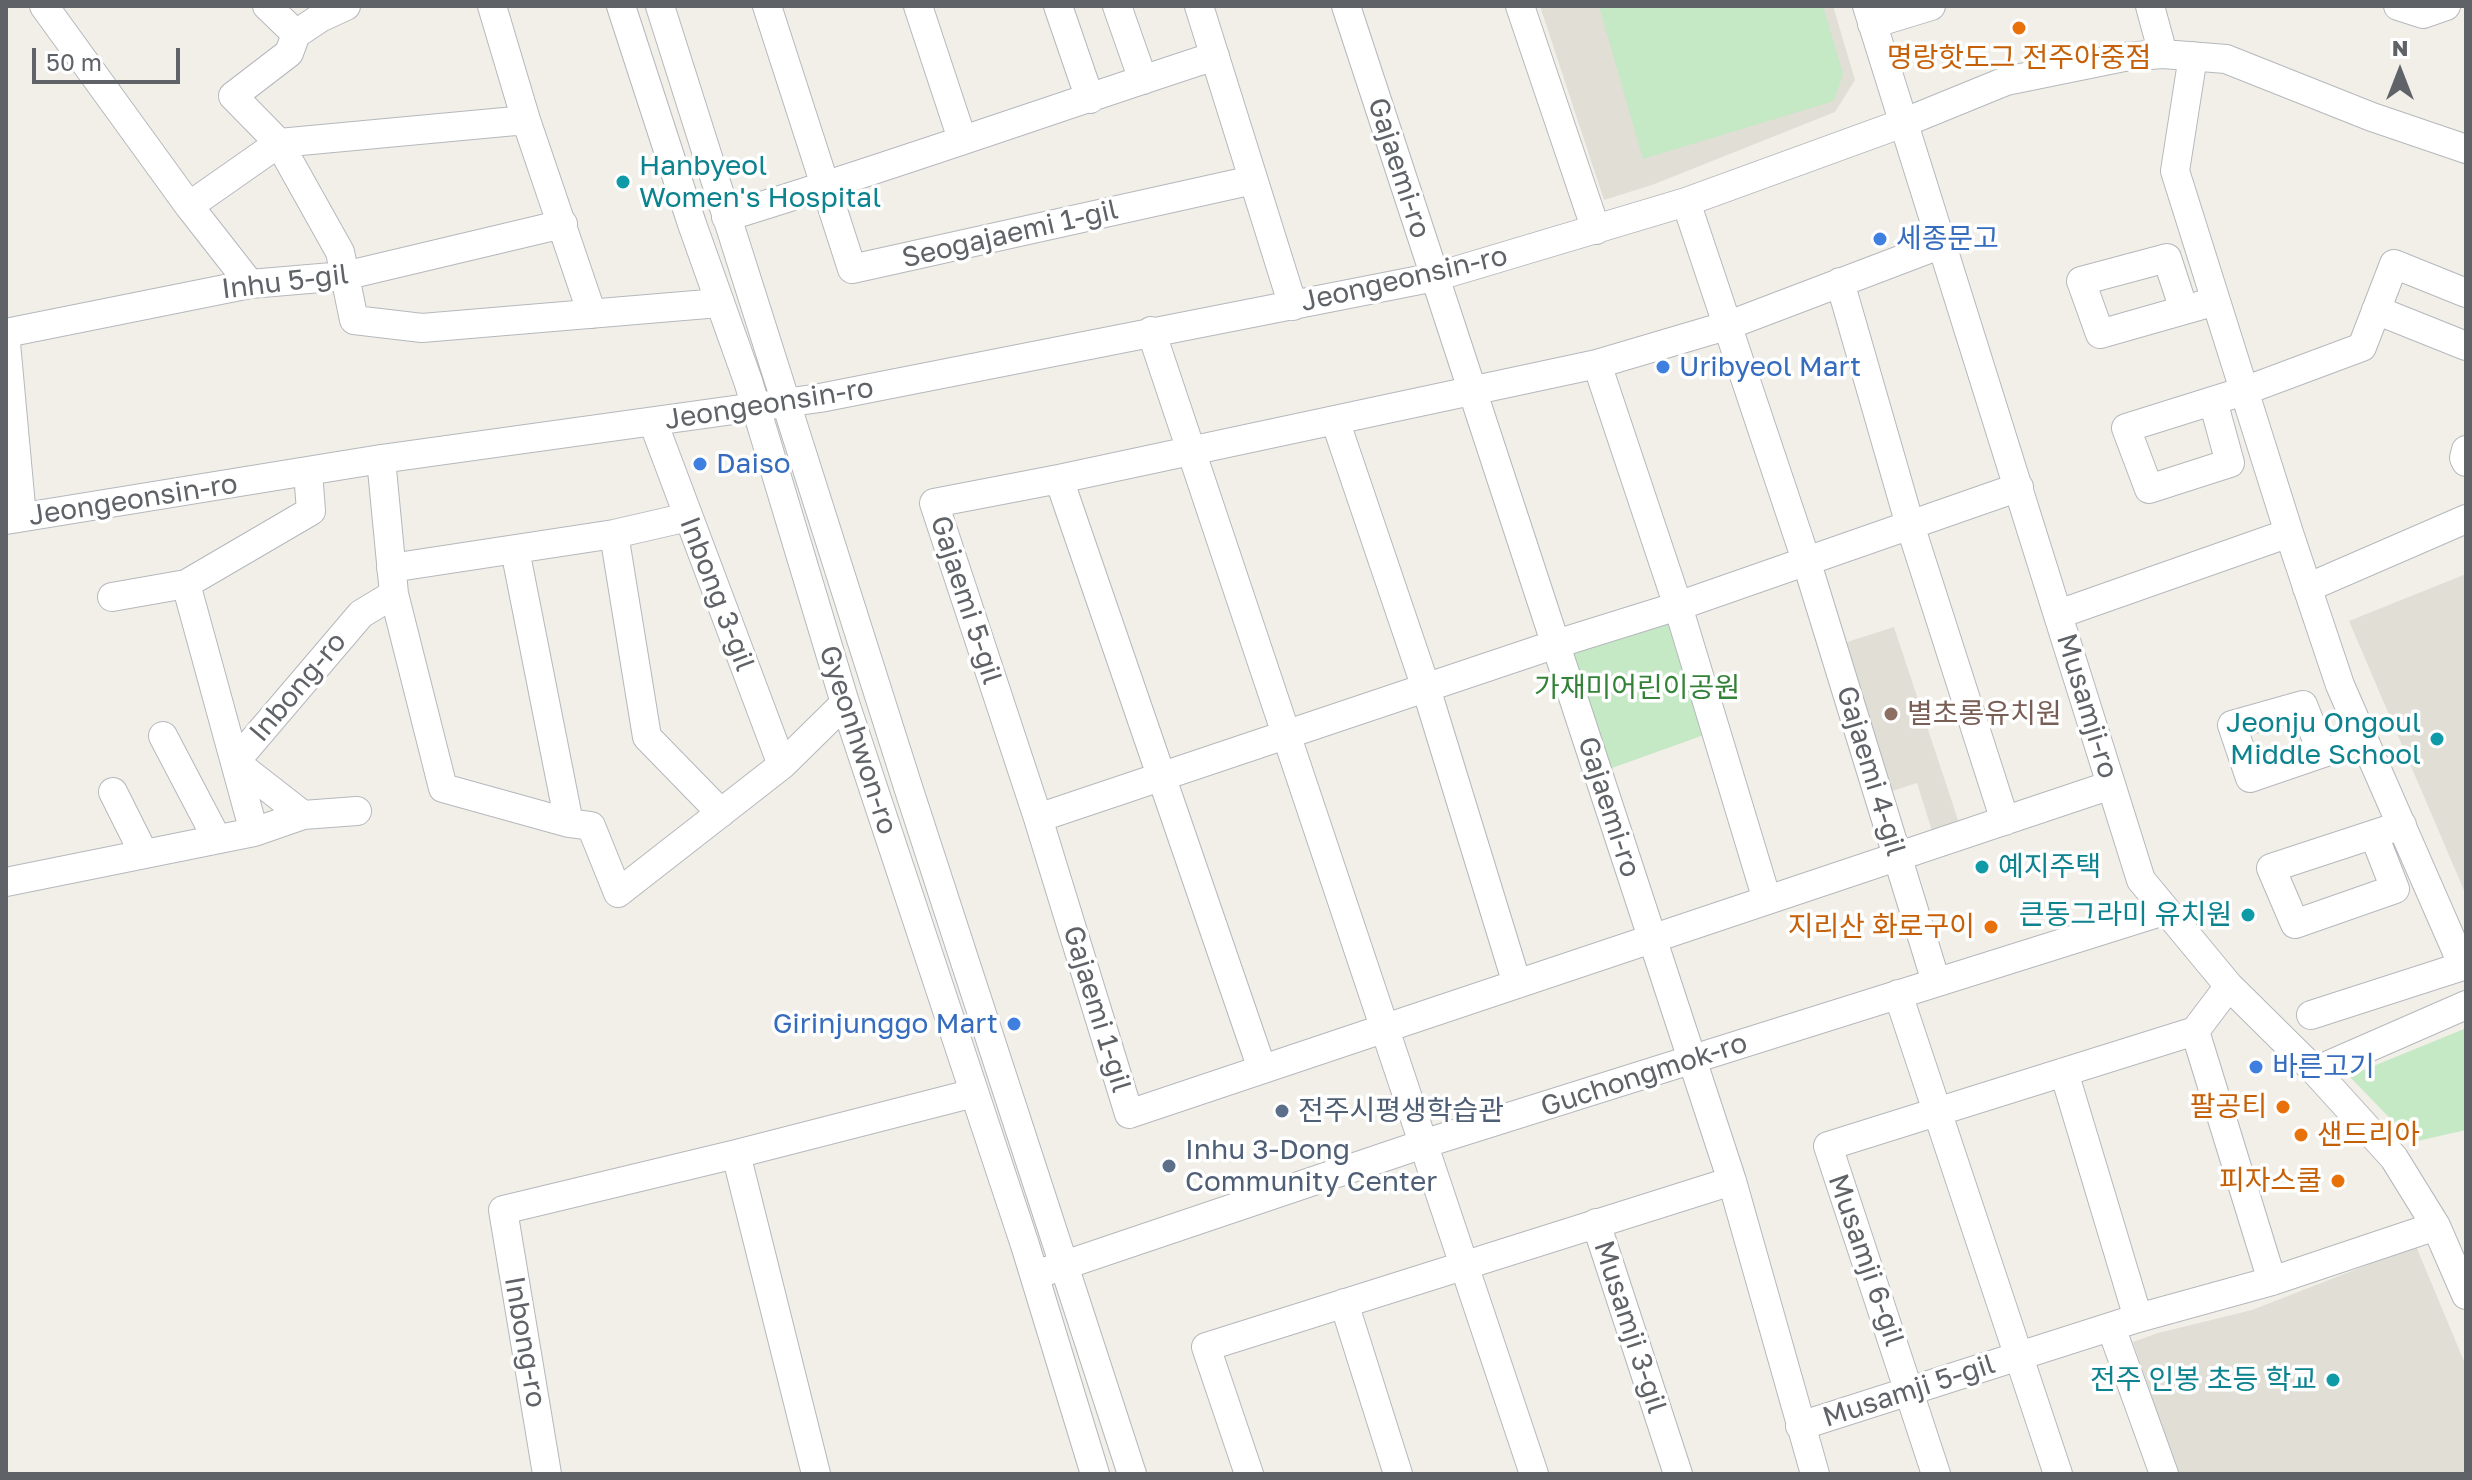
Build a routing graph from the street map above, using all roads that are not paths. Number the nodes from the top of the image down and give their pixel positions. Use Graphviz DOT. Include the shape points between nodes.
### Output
graph roads {
  1 [pos="44,6"];
  2 [pos="267,6"];
  3 [pos="346,6"];
  4 [pos="492,6"];
  5 [pos="621,6"];
  6 [pos="660,6"];
  7 [pos="767,6"];
  8 [pos="918,6"];
  9 [pos="1058,6"];
  10 [pos="1117,6"];
  11 [pos="1199,6"];
  12 [pos="1346,6"];
  13 [pos="1520,6"];
  14 [pos="1931,6"];
  15 [pos="2150,6"];
  16 [pos="2398,6"];
  17 [pos="2446,6"];
  18 [pos="1869,15"];
  19 [pos="296,34"];
  20 [pos="2163,54"];
  21 [pos="1215,56"];
  22 [pos="2193,56"];
  23 [pos="1143,80"];
  24 [pos="1090,99"];
  25 [pos="526,120"];
  26 [pos="1903,123"];
  27 [pos="962,139"];
  28 [pos="279,143"];
  29 [pos="2466,149"];
  30 [pos="1253,180"];
  31 [pos="826,186"];
  32 [pos="1686,202"];
  33 [pos="189,206"];
  34 [pos="726,217"];
  35 [pos="563,224"];
  36 [pos="1596,230"];
  37 [pos="1942,244"];
  38 [pos="344,276"];
  39 [pos="1435,277"];
  40 [pos="1840,282"];
  41 [pos="250,284"];
  42 [pos="2466,293"];
  43 [pos="2216,301"];
  44 [pos="719,303"];
  45 [pos="1293,306"];
  46 [pos="2184,310"];
  47 [pos="2376,310"];
  48 [pos="592,314"];
  49 [pos="1729,325"];
  50 [pos="1151,331"];
  51 [pos="6,333"];
  52 [pos="6,343"];
  53 [pos="2466,346"];
  54 [pos="1597,364"];
  55 [pos="1472,391"];
  56 [pos="2244,391"];
  57 [pos="2213,401"];
  58 [pos="785,403"];
  59 [pos="756,407"];
  60 [pos="1335,420"];
  61 [pos="653,422"];
  62 [pos="2466,450"];
  63 [pos="1191,451"];
  64 [pos="381,459"];
  65 [pos="2466,462"];
  66 [pos="308,472"];
  67 [pos="1059,479"];
  68 [pos="2019,487"];
  69 [pos="688,517"];
  70 [pos="14,519"];
  71 [pos="2466,519"];
  72 [pos="1910,525"];
  73 [pos="2289,533"];
  74 [pos="614,534"];
  75 [pos="515,550"];
  76 [pos="1806,560"];
  77 [pos="393,581"];
  78 [pos="186,584"];
  79 [pos="2307,588"];
  80 [pos="112,597"];
  81 [pos="1678,606"];
  82 [pos="2059,614"];
  83 [pos="1556,644"];
  84 [pos="1426,688"];
  85 [pos="845,703"];
  86 [pos="1286,734"];
  87 [pos="163,736"];
  88 [pos="2364,739"];
  89 [pos="2322,753"];
  90 [pos="235,762"];
  91 [pos="782,765"];
  92 [pos="1163,776"];
  93 [pos="2111,785"];
  94 [pos="113,792"];
  95 [pos="357,811"];
  96 [pos="721,813"];
  97 [pos="303,815"];
  98 [pos="1038,818"];
  99 [pos="2005,821"];
  100 [pos="569,823"];
  101 [pos="2402,825"];
  102 [pos="254,832"];
  103 [pos="2374,835"];
  104 [pos="217,839"];
  105 [pos="144,854"];
  106 [pos="1897,856"];
  107 [pos="6,882"];
  108 [pos="1767,900"];
  109 [pos="2164,911"];
  110 [pos="1652,938"];
  111 [pos="1936,982"];
  112 [pos="1517,984"];
  113 [pos="2229,986"];
  114 [pos="1898,994"];
  115 [pos="2466,1005"];
  116 [pos="2311,1015"];
  117 [pos="1384,1028"];
  118 [pos="2195,1031"];
  119 [pos="1692,1060"];
  120 [pos="1262,1069"];
  121 [pos="2315,1071"];
  122 [pos="2064,1072"];
  123 [pos="974,1093"];
  124 [pos="1938,1112"];
  125 [pos="1423,1144"];
  126 [pos="736,1154"];
  127 [pos="1732,1181"];
  128 [pos="1596,1223"];
  129 [pos="2436,1226"];
  130 [pos="1063,1264"];
  131 [pos="1463,1264"];
  132 [pos="1035,1276"];
  133 [pos="2272,1281"];
  134 [pos="2466,1295"];
  135 [pos="1344,1303"];
  136 [pos="2138,1318"];
  137 [pos="2111,1327"];
  138 [pos="2019,1356"];
  139 [pos="1910,1392"];
  140 [pos="1800,1426"];
  141 [pos="1531,1465"];
  142 [pos="547,1474"];
  143 [pos="816,1474"];
  144 [pos="1095,1474"];
  145 [pos="1132,1474"];
  146 [pos="1249,1474"];
  147 [pos="1398,1474"];
  148 [pos="1678,1474"];
  149 [pos="1815,1474"];
  150 [pos="1936,1474"];
  151 [pos="2058,1474"];
  152 [pos="2164,1474"];
  1 -- 33 [label="street"];
  2 -- 19 [label="street"];
  3 -- 19 [label="street"];
  4 -- 25 [label="street"];
  5 -- 44 [label="street, Gyeonhwon-ro"];
  6 -- 34 [label="street, Gyeonhwon-ro"];
  7 -- 31 [label="street, Seogajaemi 1-gil"];
  8 -- 27 [label="street"];
  9 -- 24 [label="street"];
  10 -- 23 [label="street"];
  11 -- 21 [label="street"];
  12 -- 39 [label="street, Gajaemi-ro"];
  13 -- 36 [label="street"];
  14 -- 18 [label="street, Musamji-ro"];
  15 -- 20 [label="street"];
  16 -- 17 [label="street" via="2423,14"];
  18 -- 26 [label="street, Musamji-ro"];
  19 -- 28 [label="street" via="289,53 233,96"];
  20 -- 22 [label="street, Jeongeonsin-ro"];
  20 -- 26 [label="street, Jeongeonsin-ro" via="2006,81"];
  21 -- 23 [label="street"];
  21 -- 30 [label="street"];
  22 -- 29 [label="street, Jeongeonsin-ro" via="2226,59"];
  22 -- 43 [label="street" via="2175,171"];
  23 -- 24 [label="street"];
  24 -- 27 [label="street"];
  25 -- 28 [label="street"];
  25 -- 35 [label="street"];
  26 -- 32 [label="street, Jeongeonsin-ro"];
  26 -- 37 [label="street, Musamji-ro"];
  27 -- 31 [label="street"];
  28 -- 33 [label="street"];
  28 -- 38 [label="street" via="340,252"];
  30 -- 31 [label="street, Seogajaemi 1-gil" via="852,269"];
  30 -- 45 [label="street"];
  31 -- 34 [label="street"];
  32 -- 36 [label="street, Jeongeonsin-ro"];
  32 -- 49 [label="street, Gajaemi 4-gil"];
  33 -- 41 [label="street"];
  34 -- 58 [label="street, Gyeonhwon-ro"];
  35 -- 38 [label="street, Inhu 5-gil"];
  35 -- 48 [label="street"];
  36 -- 39 [label="street, Jeongeonsin-ro"];
  37 -- 40 [label="street, Gajaemi 5-gil"];
  37 -- 68 [label="street, Musamji-ro"];
  38 -- 41 [label="street, Inhu 5-gil"];
  38 -- 48 [label="street" via="354,320 422,328"];
  39 -- 45 [label="street, Jeongeonsin-ro"];
  39 -- 55 [label="street, Gajaemi-ro"];
  40 -- 49 [label="street, Gajaemi 5-gil"];
  40 -- 72 [label="street"];
  41 -- 51 [label="street, Inhu 5-gil"];
  42 -- 47 [label="street" via="2394,264"];
  43 -- 46 [label="street"];
  43 -- 56 [label="street"];
  44 -- 48 [label="street"];
  44 -- 59 [label="street, Gyeonhwon-ro"];
  45 -- 50 [label="street, Jeongeonsin-ro"];
  47 -- 53 [label="street"];
  47 -- 56 [label="street" via="2362,347"];
  49 -- 54 [label="street, Gajaemi 5-gil"];
  49 -- 76 [label="street, Gajaemi 4-gil"];
  50 -- 58 [label="street, Jeongeonsin-ro"];
  50 -- 63 [label="street"];
  52 -- 70 [label="street"];
  54 -- 55 [label="street, Gajaemi 5-gil"];
  54 -- 81 [label="street"];
  55 -- 60 [label="street, Gajaemi 5-gil"];
  55 -- 83 [label="street, Gajaemi-ro"];
  56 -- 57 [label="street"];
  56 -- 73 [label="street"];
  58 -- 59 [label="street, Jeongeonsin-ro"];
  58 -- 130 [label="street, Gyeonhwon-ro"];
  59 -- 61 [label="street, Jeongeonsin-ro"];
  59 -- 85 [label="street, Gyeonhwon-ro"];
  60 -- 63 [label="street, Gajaemi 5-gil"];
  60 -- 84 [label="street"];
  61 -- 64 [label="street, Jeongeonsin-ro"];
  61 -- 69 [label="street, Inbong 3-gil"];
  62 -- 65 [label="street"];
  63 -- 67 [label="street, Gajaemi 5-gil"];
  63 -- 86 [label="street"];
  64 -- 66 [label="street, Jeongeonsin-ro"];
  64 -- 77 [label="street"];
  66 -- 70 [label="street, Jeongeonsin-ro"];
  66 -- 78 [label="street" via="311,511"];
  67 -- 92 [label="street"];
  67 -- 98 [label="street, Gajaemi 5-gil" via="934,503"];
  68 -- 72 [label="street"];
  68 -- 82 [label="street, Musamji-ro"];
  69 -- 74 [label="street"];
  69 -- 91 [label="street, Inbong 3-gil"];
  71 -- 79 [label="street"];
  72 -- 76 [label="street"];
  72 -- 99 [label="street"];
  73 -- 79 [label="street"];
  73 -- 82 [label="street"];
  74 -- 75 [label="street"];
  74 -- 96 [label="street" via="647,737"];
  75 -- 77 [label="street"];
  75 -- 100 [label="street"];
  76 -- 81 [label="street"];
  76 -- 106 [label="street, Gajaemi 4-gil"];
  77 -- 90 [label="street, Inbong-ro"];
  77 -- 100 [label="street" via="443,788"];
  78 -- 80 [label="street"];
  78 -- 90 [label="street"];
  79 -- 88 [label="street"];
  81 -- 83 [label="street"];
  81 -- 108 [label="street"];
  82 -- 93 [label="street, Musamji-ro"];
  83 -- 84 [label="street"];
  83 -- 110 [label="street, Gajaemi-ro"];
  84 -- 86 [label="street"];
  84 -- 112 [label="street"];
  85 -- 91 [label="street"];
  85 -- 123 [label="street, Gyeonhwon-ro"];
  86 -- 92 [label="street"];
  86 -- 117 [label="street"];
  87 -- 104 [label="street"];
  88 -- 89 [label="street"];
  88 -- 101 [label="street"];
  90 -- 97 [label="street, Inbong-ro"];
  90 -- 102 [label="street"];
  91 -- 96 [label="street"];
  92 -- 98 [label="street"];
  92 -- 120 [label="street"];
  93 -- 99 [label="street, Gajaemi 1-gil"];
  93 -- 109 [label="street, Musamji-ro" via="2141,880"];
  94 -- 105 [label="street"];
  95 -- 97 [label="street"];
  96 -- 100 [label="street" via="618,893 591,826"];
  97 -- 102 [label="street"];
  98 -- 120 [label="street, Gajaemi 1-gil" via="1129,1114"];
  99 -- 106 [label="street, Gajaemi 1-gil"];
  101 -- 103 [label="street"];
  101 -- 116 [label="street" via="2463,966"];
  102 -- 104 [label="street"];
  104 -- 105 [label="street"];
  105 -- 107 [label="street"];
  106 -- 108 [label="street, Gajaemi 1-gil"];
  106 -- 111 [label="street, Gajaemi 4-gil"];
  108 -- 110 [label="street, Gajaemi 1-gil"];
  109 -- 111 [label="street, Guchongmok-ro"];
  109 -- 113 [label="street, Musamji-ro"];
  110 -- 112 [label="street, Gajaemi 1-gil"];
  110 -- 119 [label="street, Gajaemi-ro"];
  111 -- 114 [label="street, Guchongmok-ro"];
  112 -- 117 [label="street, Gajaemi 1-gil"];
  113 -- 118 [label="street"];
  113 -- 121 [label="street, Musamji-ro"];
  114 -- 119 [label="street, Guchongmok-ro"];
  114 -- 124 [label="street"];
  115 -- 121 [label="street"];
  117 -- 120 [label="street, Gajaemi 1-gil"];
  117 -- 125 [label="street"];
  118 -- 122 [label="street, Musamji 6-gil"];
  118 -- 133 [label="street"];
  119 -- 125 [label="street, Guchongmok-ro"];
  119 -- 127 [label="street, Gajaemi-ro"];
  121 -- 129 [label="street, Musamji-ro" via="2394,1158"];
  122 -- 124 [label="street, Musamji 6-gil"];
  122 -- 136 [label="street"];
  123 -- 126 [label="street"];
  123 -- 132 [label="street, Gyeonhwon-ro"];
  124 -- 138 [label="street, Musamji 5-gil"];
  124 -- 139 [label="street, Musamji 6-gil" via="1828,1146"];
  125 -- 130 [label="street, Guchongmok-ro"];
  125 -- 131 [label="street"];
  126 -- 142 [label="street, Inbong-ro" via="503,1210"];
  126 -- 143 [label="street"];
  127 -- 128 [label="street, Musamji 3-gil"];
  127 -- 140 [label="street, Gajaemi-ro"];
  128 -- 131 [label="street, Musamji 3-gil"];
  128 -- 148 [label="street, Musamji 3-gil"];
  129 -- 133 [label="street, Musamji 5-gil"];
  129 -- 134 [label="street, Musamji-ro"];
  130 -- 132 [label="street, Guchongmok-ro"];
  130 -- 145 [label="street, Gyeonhwon-ro"];
  131 -- 135 [label="street, Musamji 3-gil"];
  131 -- 141 [label="street"];
  132 -- 144 [label="street, Gyeonhwon-ro"];
  133 -- 136 [label="street, Musamji 5-gil"];
  135 -- 146 [label="street, Musamji 3-gil" via="1206,1347"];
  135 -- 147 [label="street"];
  136 -- 137 [label="street, Musamji 5-gil"];
  137 -- 138 [label="street, Musamji 5-gil"];
  137 -- 152 [label="street"];
  138 -- 139 [label="street, Musamji 5-gil"];
  138 -- 151 [label="street, Musamji 5-gil"];
  139 -- 140 [label="street, Musamji 5-gil"];
  139 -- 150 [label="street"];
  140 -- 149 [label="street, Gajaemi-ro"];
}
